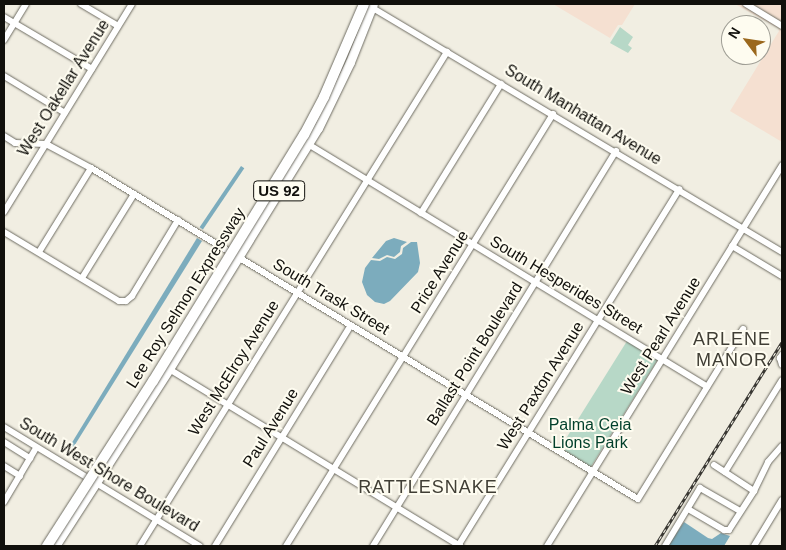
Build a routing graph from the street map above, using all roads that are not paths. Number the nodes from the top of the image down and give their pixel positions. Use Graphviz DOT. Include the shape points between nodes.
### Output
graph roads {
  1 [pos="26,4"];
  2 [pos="81,4"];
  3 [pos="132,4"];
  4 [pos="367,4"];
  5 [pos="746,4"];
  6 [pos="4,17"];
  7 [pos="14,23"];
  8 [pos="118,26"];
  9 [pos="782,26"];
  10 [pos="4,40"];
  11 [pos="446,52"];
  12 [pos="92,69"];
  13 [pos="4,76"];
  14 [pos="502,84"];
  15 [pos="65,113"];
  16 [pos="553,114"];
  17 [pos="311,118"];
  18 [pos="4,136"];
  19 [pos="46,144"];
  20 [pos="308,144"];
  21 [pos="616,151"];
  22 [pos="782,165"];
  23 [pos="91,168"];
  24 [pos="366,180"];
  25 [pos="281,188"];
  26 [pos="678,189"];
  27 [pos="134,194"];
  28 [pos="4,195"];
  29 [pos="12,199"];
  30 [pos="257,206"];
  31 [pos="4,212"];
  32 [pos="421,213"];
  33 [pos="178,220"];
  34 [pos="743,229"];
  35 [pos="4,232"];
  36 [pos="473,245"];
  37 [pos="732,246"];
  38 [pos="39,252"];
  39 [pos="229,252"];
  40 [pos="782,252"];
  41 [pos="238,257"];
  42 [pos="782,276"];
  43 [pos="82,278"];
  44 [pos="535,282"];
  45 [pos="297,292"];
  46 [pos="192,312"];
  47 [pos="204,313"];
  48 [pos="598,321"];
  49 [pos="351,325"];
  50 [pos="743,329"];
  51 [pos="782,355"];
  52 [pos="403,357"];
  53 [pos="662,360"];
  54 [pos="160,364"];
  55 [pos="782,365"];
  56 [pos="169,370"];
  57 [pos="782,380"];
  58 [pos="159,385"];
  59 [pos="707,387"];
  60 [pos="466,395"];
  61 [pos="228,405"];
  62 [pos="4,427"];
  63 [pos="528,433"];
  64 [pos="282,438"];
  65 [pos="4,442"];
  66 [pos="782,446"];
  67 [pos="36,448"];
  68 [pos="30,458"];
  69 [pos="714,465"];
  70 [pos="4,466"];
  71 [pos="334,469"];
  72 [pos="593,472"];
  73 [pos="725,472"];
  74 [pos="20,476"];
  75 [pos="86,478"];
  76 [pos="94,482"];
  77 [pos="754,490"];
  78 [pos="7,491"];
  79 [pos="782,500"];
  80 [pos="4,502"];
  81 [pos="396,507"];
  82 [pos="688,509"];
  83 [pos="740,511"];
  84 [pos="156,520"];
  85 [pos="45,546"];
  86 [pos="55,546"];
  87 [pos="140,546"];
  88 [pos="200,546"];
  89 [pos="215,546"];
  90 [pos="286,546"];
  91 [pos="372,546"];
  92 [pos="459,546"];
  93 [pos="547,546"];
  94 [pos="665,546"];
  95 [pos="754,546"];
  1 -- 7 [label="street"];
  2 -- 8 [label="street"];
  3 -- 8 [label="street, West Oakellar Avenue"];
  4 -- 11 [label="street, South Manhattan Avenue"];
  4 -- 17 [label="main road, US 92"];
  4 -- 20 [label="main road, US 92" via="350,62"];
  4 -- 85 [label="highway, Lee Roy Selmon Expressway, bridge" via="304,135 153,381"];
  4 -- 86 [label="highway, Lee Roy Selmon Expressway" via="332,91 308,138 158,385"];
  5 -- 9 [label="street"];
  6 -- 7 [label="street"];
  7 -- 10 [label="street"];
  7 -- 12 [label="street"];
  8 -- 12 [label="street, West Oakellar Avenue"];
  11 -- 14 [label="street, South Manhattan Avenue"];
  11 -- 24 [label="street, West McElroy Avenue"];
  12 -- 15 [label="street, West Oakellar Avenue"];
  13 -- 15 [label="street"];
  14 -- 16 [label="street, South Manhattan Avenue"];
  14 -- 32 [label="street"];
  15 -- 19 [label="street, West Oakellar Avenue"];
  16 -- 21 [label="street, South Manhattan Avenue"];
  16 -- 36 [label="street, Price Avenue"];
  17 -- 25 [label="main road" via="312,129 287,170"];
  17 -- 30 [label="main road, US 92"];
  18 -- 19 [label="street, South Trask Street" via="15,142"];
  19 -- 23 [label="street, South Trask Street"];
  19 -- 29 [label="street, West Oakellar Avenue"];
  20 -- 24 [label="street, South Hesperides Street"];
  20 -- 25 [label="main road, US 92"];
  21 -- 26 [label="street, South Manhattan Avenue"];
  21 -- 44 [label="street, Ballast Point Boulevard"];
  22 -- 34 [label="street, West Pearl Avenue"];
  23 -- 27 [label="street, South Trask Street"];
  23 -- 38 [label="street"];
  24 -- 32 [label="street, South Hesperides Street"];
  24 -- 45 [label="street, West McElroy Avenue"];
  25 -- 41 [label="main road, US 92"];
  26 -- 34 [label="street, South Manhattan Avenue"];
  26 -- 48 [label="street, West Paxton Avenue"];
  27 -- 33 [label="street, South Trask Street"];
  27 -- 43 [label="street"];
  28 -- 29 [label="street"];
  29 -- 31 [label="street, West Oakellar Avenue"];
  30 -- 39 [label="main road, US 92"];
  30 -- 41 [label="main road" via="236,245"];
  32 -- 36 [label="street, South Hesperides Street"];
  33 -- 39 [label="street, South Trask Street"];
  33 -- 43 [label="street" via="126,301 119,301"];
  34 -- 37 [label="street, West Pearl Avenue"];
  34 -- 40 [label="street, South Manhattan Avenue"];
  35 -- 38 [label="street"];
  36 -- 44 [label="street, South Hesperides Street"];
  36 -- 52 [label="street, Price Avenue"];
  37 -- 42 [label="street"];
  37 -- 53 [label="street, West Pearl Avenue"];
  38 -- 43 [label="street"];
  39 -- 41 [label="street, South Trask Street"];
  39 -- 46 [label="main road, US 92"];
  39 -- 47 [label="main road" via="232,260 206,303"];
  41 -- 45 [label="street, South Trask Street"];
  41 -- 47 [label="main road, US 92"];
  44 -- 48 [label="street, South Hesperides Street"];
  44 -- 60 [label="street, Ballast Point Boulevard"];
  45 -- 49 [label="street, South Trask Street"];
  45 -- 61 [label="street, West McElroy Avenue"];
  46 -- 54 [label="main road, US 92"];
  46 -- 56 [label="main road" via="168,356"];
  47 -- 56 [label="main road, US 92"];
  48 -- 53 [label="street, South Hesperides Street"];
  48 -- 63 [label="street, West Paxton Avenue"];
  49 -- 52 [label="street, South Trask Street"];
  49 -- 64 [label="street, Paul Avenue"];
  50 -- 59 [label="street"];
  51 -- 55 [label="street"];
  52 -- 60 [label="street, South Trask Street"];
  52 -- 71 [label="street, Price Avenue"];
  53 -- 59 [label="street, South Hesperides Street"];
  53 -- 72 [label="street, West Pearl Avenue"];
  54 -- 58 [label="main road"];
  54 -- 75 [label="main road, US 92"];
  56 -- 58 [label="main road, US 92"];
  56 -- 61 [label="street"];
  57 -- 73 [label="street"];
  58 -- 76 [label="main road, US 92"];
  59 -- 72 [label="street, South Trask Street" via="638,499"];
  60 -- 63 [label="street, South Trask Street"];
  60 -- 81 [label="street, Ballast Point Boulevard"];
  61 -- 64 [label="street"];
  61 -- 84 [label="street, West McElroy Avenue"];
  62 -- 67 [label="street, South West Shore Boulevard"];
  63 -- 72 [label="street, South Trask Street"];
  63 -- 92 [label="street, West Paxton Avenue"];
  64 -- 71 [label="street"];
  64 -- 89 [label="street, Paul Avenue"];
  65 -- 68 [label="street"];
  66 -- 77 [label="street" via="768,462"];
  67 -- 68 [label="street"];
  67 -- 75 [label="street, South West Shore Boulevard"];
  68 -- 74 [label="street"];
  69 -- 73 [label="street"];
  70 -- 74 [label="street"];
  71 -- 81 [label="street"];
  71 -- 90 [label="street, Price Avenue"];
  72 -- 93 [label="street, West Pearl Avenue"];
  73 -- 77 [label="street"];
  74 -- 78 [label="street"];
  75 -- 76 [label="street, South West Shore Boulevard"];
  75 -- 85 [label="main road, US 92"];
  76 -- 84 [label="street, South West Shore Boulevard"];
  76 -- 86 [label="main road, US 92"];
  77 -- 83 [label="street"];
  78 -- 80 [label="street"];
  79 -- 95 [label="street"];
  81 -- 91 [label="street, Ballast Point Boulevard"];
  81 -- 92 [label="street"];
  82 -- 83 [label="street" via="724,530 729,530"];
  82 -- 83 [label="street" via="700,488"];
  82 -- 94 [label="street"];
  84 -- 87 [label="street, West McElroy Avenue"];
  84 -- 88 [label="street, South West Shore Boulevard"];
}
